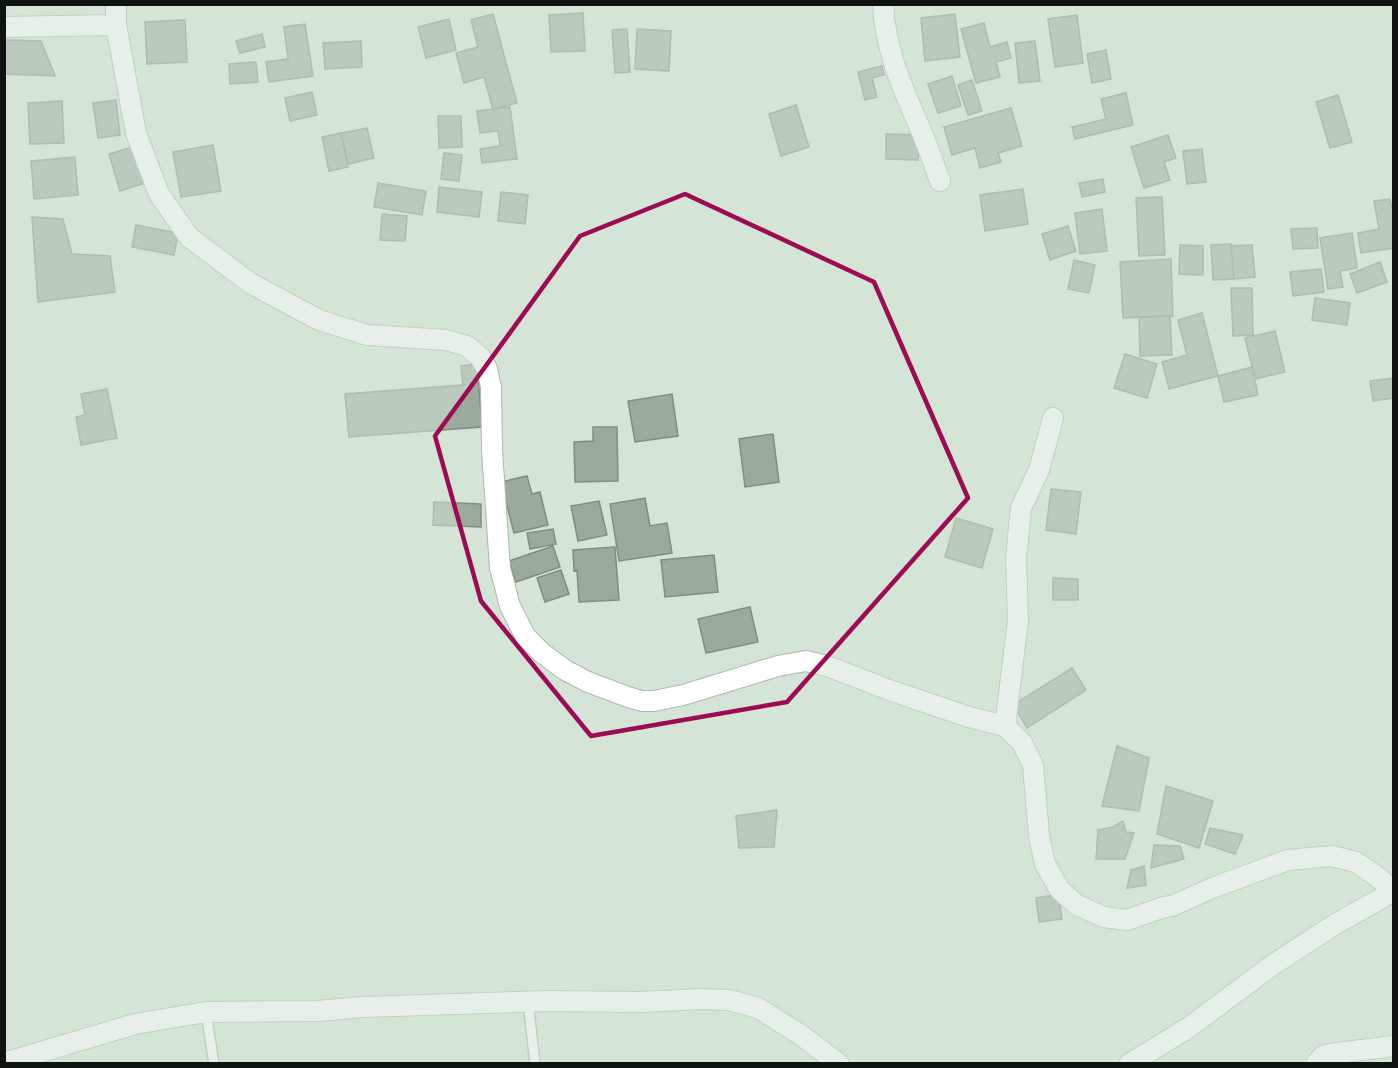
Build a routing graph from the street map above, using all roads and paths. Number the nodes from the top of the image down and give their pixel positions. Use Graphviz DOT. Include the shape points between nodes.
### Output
graph roads {
  1 [pos="116,4"];
  2 [pos="883,4"];
  3 [pos="116,25"];
  4 [pos="4,27"];
  5 [pos="940,181"];
  6 [pos="1053,418"];
  7 [pos="1005,726"];
  8 [pos="1393,891"];
  9 [pos="528,1001"];
  10 [pos="206,1012"];
  11 [pos="1394,1047"];
  12 [pos="4,1064"];
  13 [pos="214,1064"];
  14 [pos="535,1064"];
  15 [pos="839,1064"];
  16 [pos="1129,1064"];
  17 [pos="1316,1064"];
  1 -- 3 [label="street"];
  2 -- 5 [label="street" via="888,47 898,81"];
  3 -- 4 [label="street"];
  3 -- 7 [label="street" via="136,133 159,194 189,237 250,283 319,320 367,335 446,340 467,346 480,357 491,387 500,568 510,606 525,636 542,653 588,682 642,701 683,695 806,661"];
  6 -- 7 [label="street" via="1038,470 1021,508 1016,558 1018,621"];
  7 -- 8 [label="street" via="1022,742 1032,765 1045,864 1060,890 1077,905 1104,917 1127,920 1288,860 1332,856 1356,862"];
  8 -- 16 [label="street" via="1274,964 1188,1028"];
  9 -- 10 [label="street"];
  9 -- 14 [label="lane"];
  9 -- 15 [label="street" via="729,1000 758,1008"];
  10 -- 12 [label="street" via="135,1024"];
  10 -- 13 [label="lane"];
  11 -- 17 [label="street" via="1329,1054"];
}
